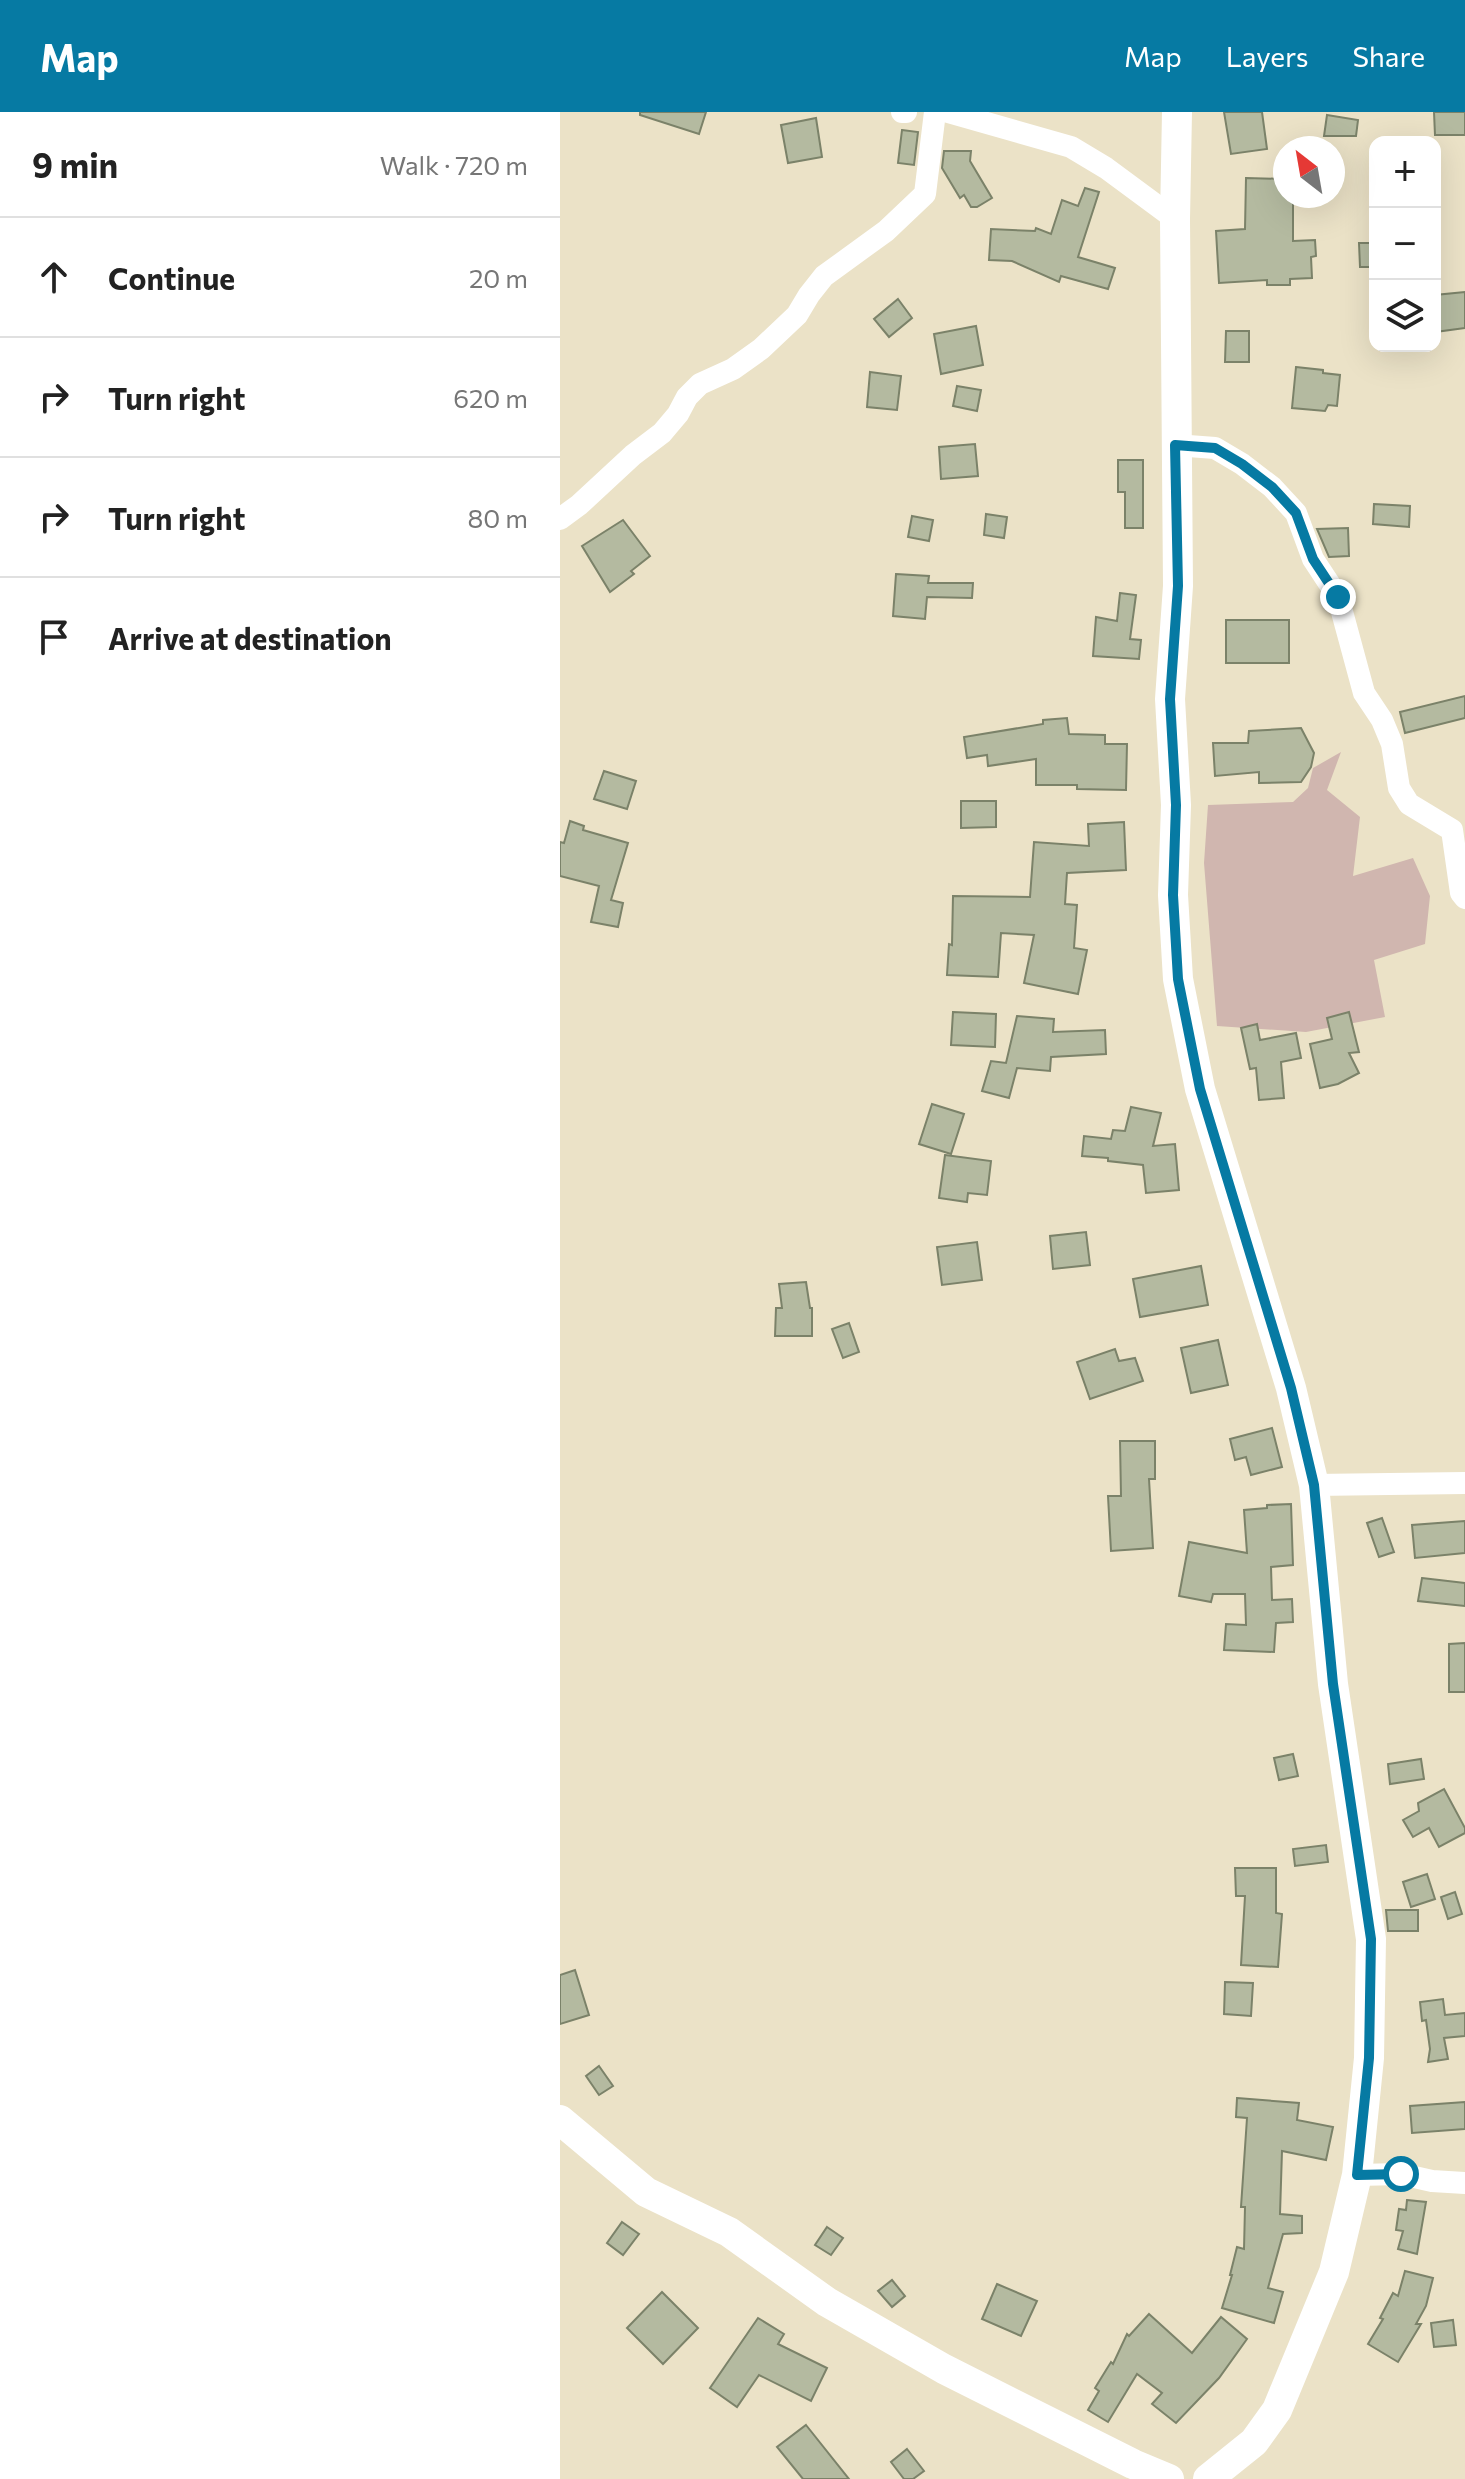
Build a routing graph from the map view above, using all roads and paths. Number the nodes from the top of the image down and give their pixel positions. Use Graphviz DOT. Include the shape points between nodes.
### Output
graph roads {
  1 [pos="935,112"];
  2 [pos="948,112"];
  3 [pos="1177,112"];
  4 [pos="1175,219"];
  5 [pos="1175,445"];
  6 [pos="560,519"];
  7 [pos="1465,898"];
  8 [pos="1465,1483"];
  9 [pos="1314,1485"];
  10 [pos="560,2120"];
  11 [pos="1357,2175"];
  12 [pos="1465,2183"];
  13 [pos="1169,2479"];
  14 [pos="1208,2479"];
  1 -- 6 [label="street" via="925,194 886,231 824,276 797,315 761,349 700,384 662,433"];
  2 -- 4 [label="street" via="1071,147"];
  3 -- 4 [label="main road"];
  4 -- 5 [label="main road"];
  5 -- 7 [label="street" via="1215,448 1272,487 1296,513 1313,559 1338,597 1364,693 1392,744 1399,788 1409,804 1452,830"];
  5 -- 9 [label="main road" via="1178,586 1170,699 1178,979 1200,1089 1291,1388"];
  8 -- 9 [label="street"];
  9 -- 11 [label="main road" via="1333,1684 1371,1939 1369,2058"];
  10 -- 13 [label="main road" via="646,2192 729,2232 827,2302 944,2369"];
  11 -- 12 [label="street" via="1401,2174"];
  11 -- 14 [label="main road" via="1334,2272 1277,2410 1254,2442"];
}
